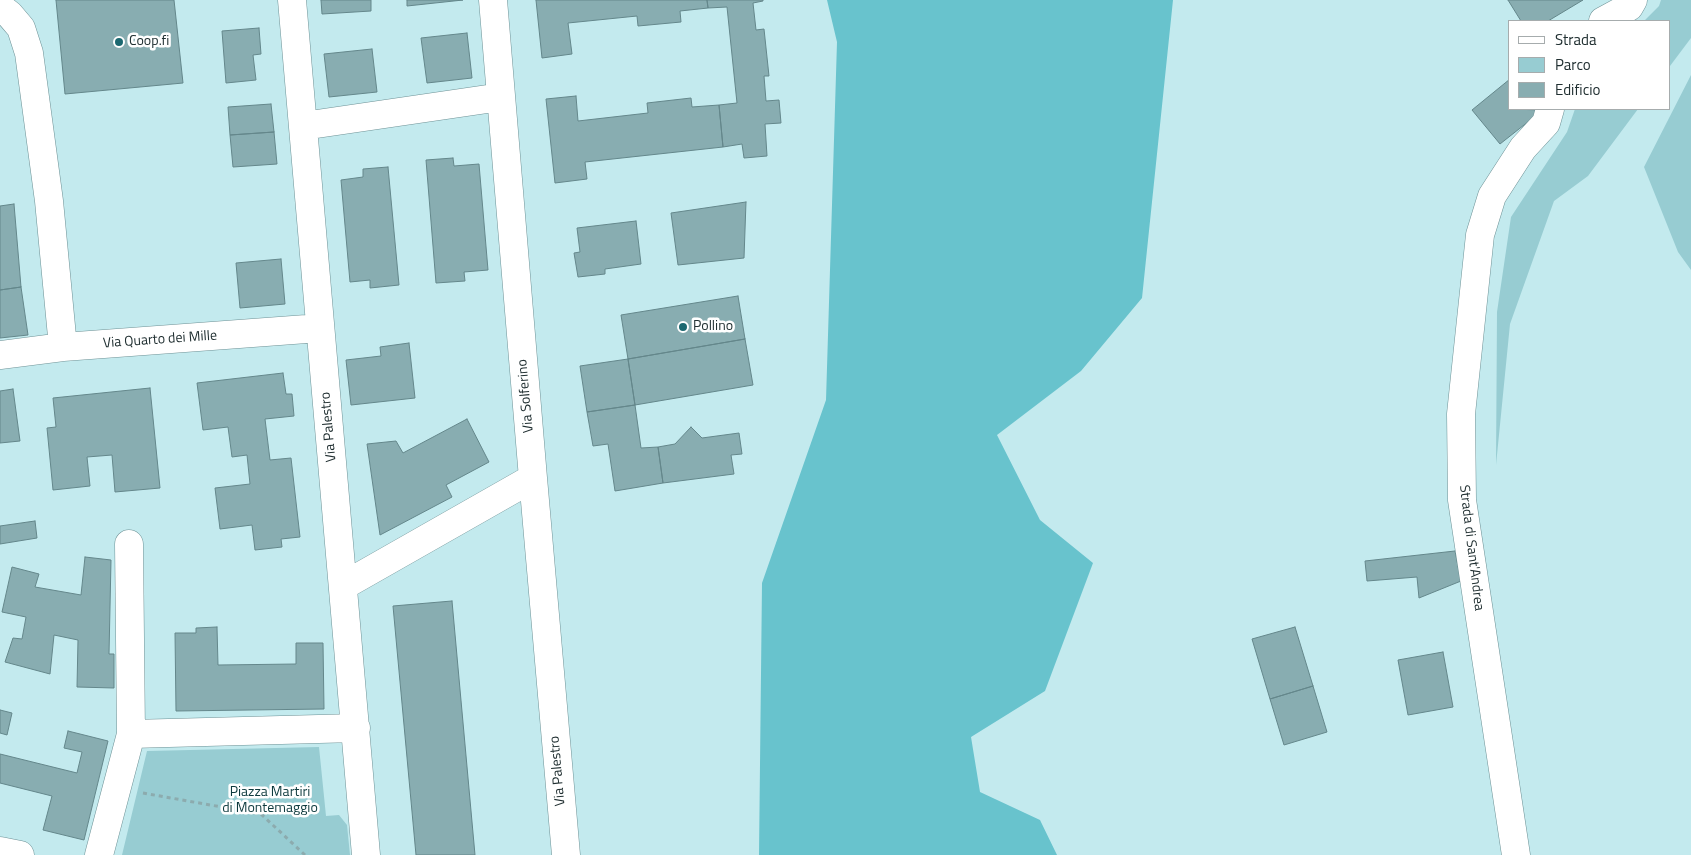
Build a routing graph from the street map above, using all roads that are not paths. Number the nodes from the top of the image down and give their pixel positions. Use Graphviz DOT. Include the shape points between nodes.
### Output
graph roads {
  1 [pos="292,0"];
  2 [pos="492,0"];
  3 [pos="1633,0"];
  4 [pos="0,7"];
  5 [pos="1605,20"];
  6 [pos="501,97"];
  7 [pos="1550,110"];
  8 [pos="303,126"];
  9 [pos="320,328"];
  10 [pos="63,347"];
  11 [pos="0,355"];
  12 [pos="532,478"];
  13 [pos="130,544"];
  14 [pos="343,586"];
  15 [pos="356,728"];
  16 [pos="131,734"];
  17 [pos="0,852"];
  18 [pos="20,855"];
  19 [pos="99,855"];
  20 [pos="366,855"];
  21 [pos="566,855"];
  22 [pos="1516,855"];
  1 -- 8 [label="street, Via Palestro"];
  2 -- 6 [label="street, Via Solferino"];
  3 -- 5 [label="street" via="1629,6"];
  4 -- 10 [label="street" via="21,28 29,53 49,201"];
  6 -- 8 [label="street"];
  6 -- 12 [label="street, Via Solferino"];
  7 -- 22 [label="street, Strada di Sant'Andrea" via="1546,123 1524,148 1492,196 1480,235 1461,414 1462,500"];
  8 -- 9 [label="street, Via Palestro"];
  9 -- 10 [label="street, Via Quarto dei Mille"];
  9 -- 14 [label="street, Via Palestro"];
  10 -- 11 [label="street, Via Quarto dei Mille"];
  12 -- 14 [label="street"];
  12 -- 21 [label="street, Via Palestro"];
  13 -- 16 [label="street"];
  14 -- 15 [label="street, Via Palestro"];
  15 -- 16 [label="street"];
  15 -- 20 [label="street, Via Palestro"];
  16 -- 19 [label="street"];
  17 -- 18 [label="street"];
}
